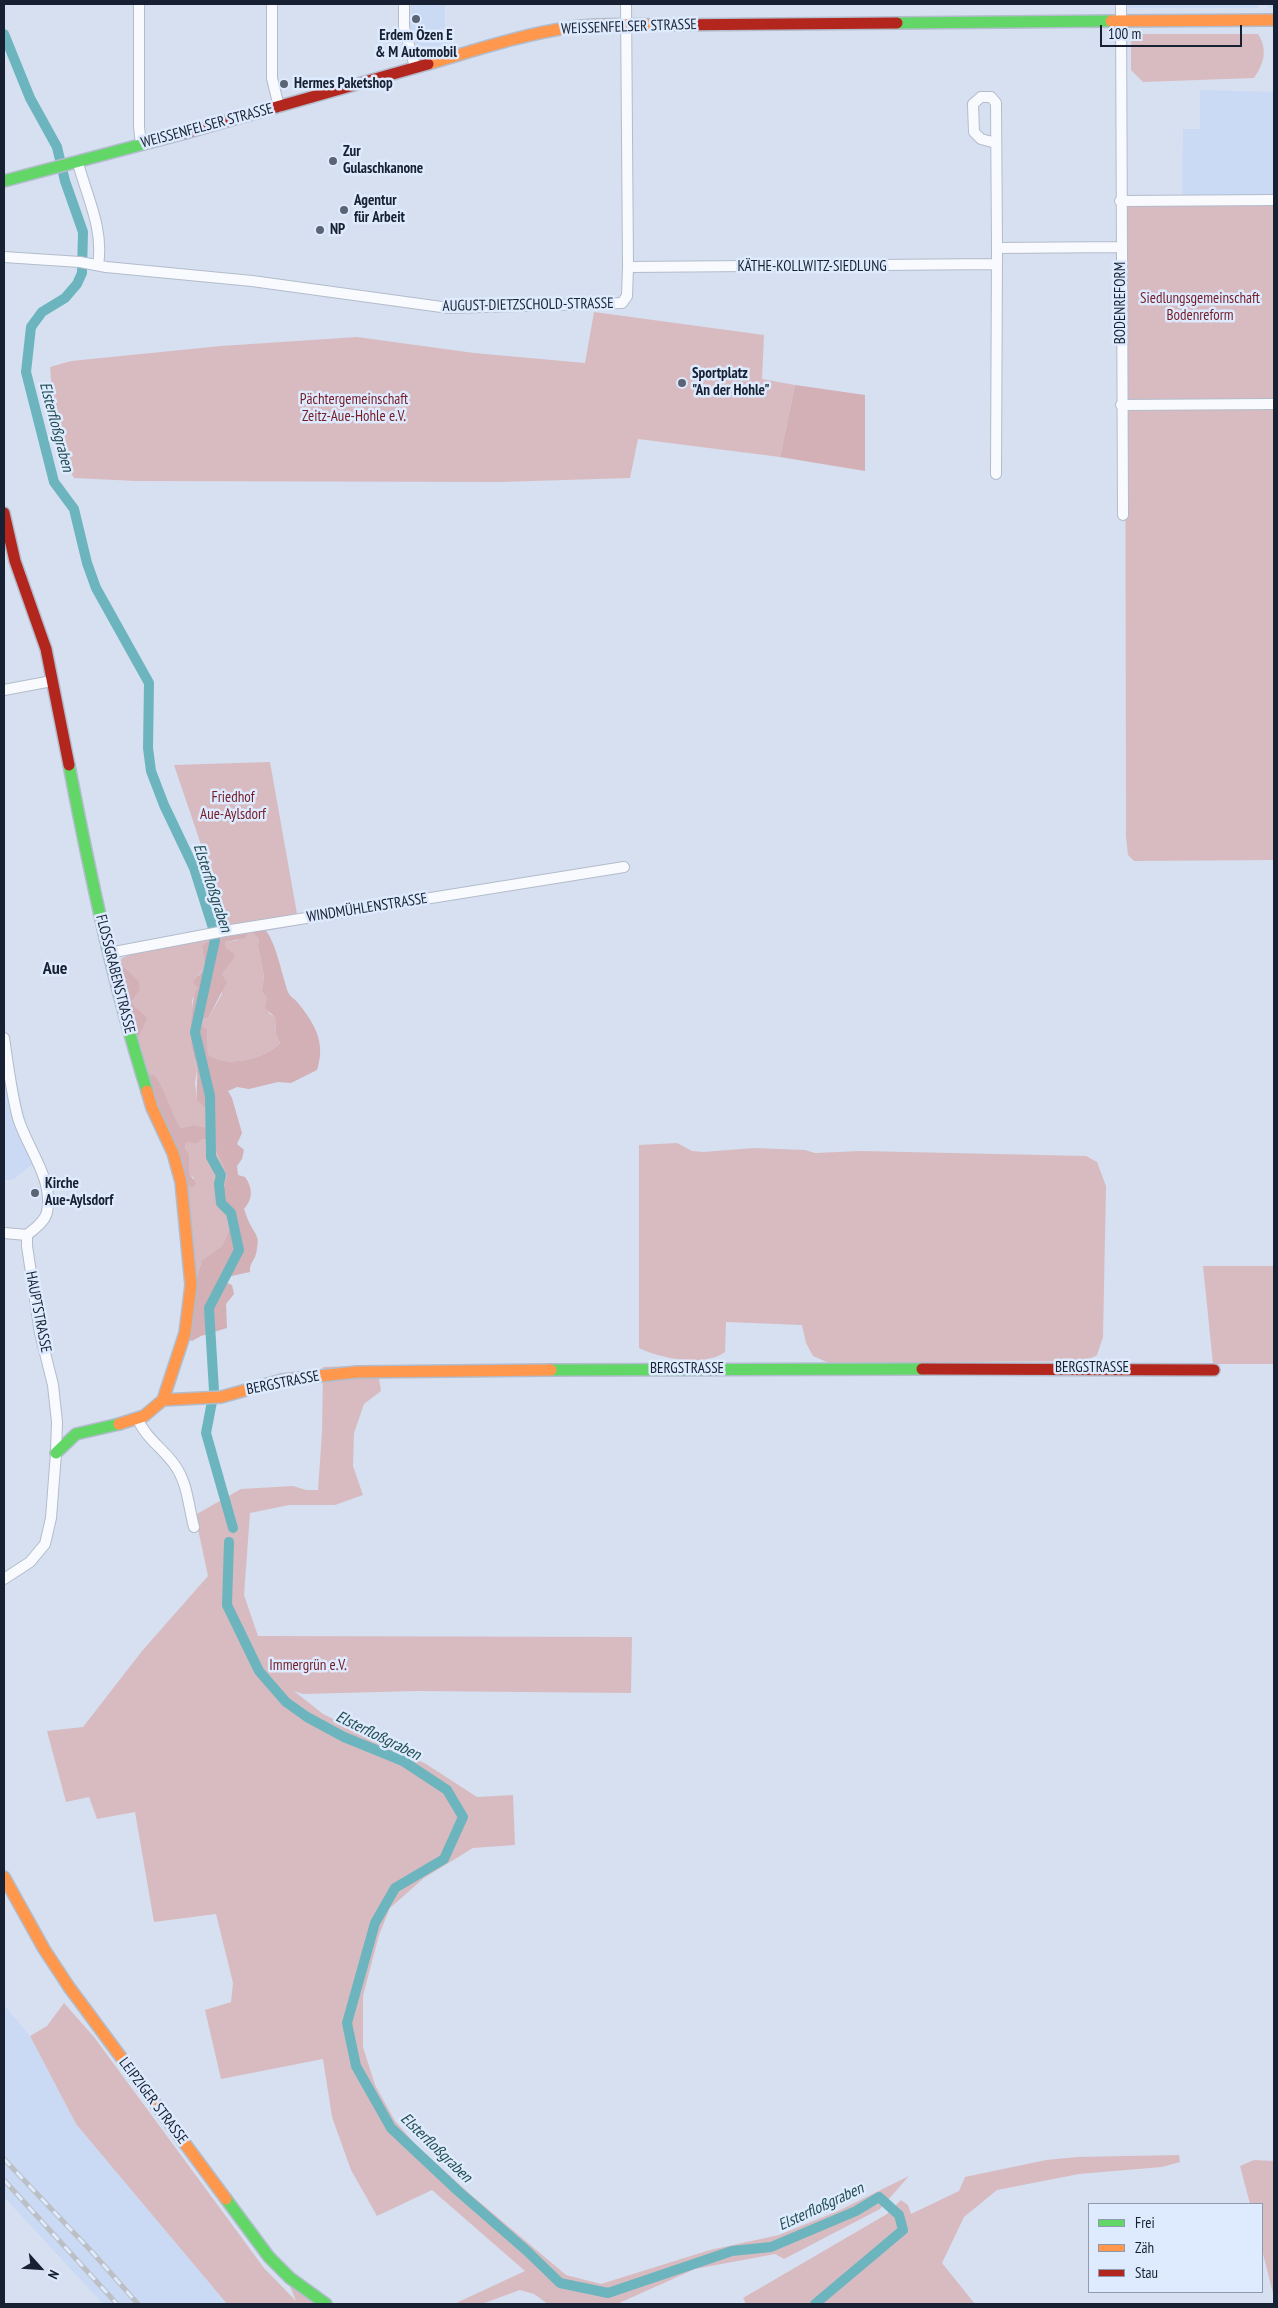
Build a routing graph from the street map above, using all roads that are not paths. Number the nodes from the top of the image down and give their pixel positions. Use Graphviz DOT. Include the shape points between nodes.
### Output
graph roads {
  1 [pos="139,4"];
  2 [pos="272,4"];
  3 [pos="404,4"];
  4 [pos="626,4"];
  5 [pos="1121,4"];
  6 [pos="1274,20"];
  7 [pos="1121,21"];
  8 [pos="627,26"];
  9 [pos="415,67"];
  10 [pos="279,107"];
  11 [pos="996,143"];
  12 [pos="141,144"];
  13 [pos="67,166"];
  14 [pos="4,180"];
  15 [pos="1274,200"];
  16 [pos="1120,201"];
  17 [pos="1121,247"];
  18 [pos="997,248"];
  19 [pos="4,257"];
  20 [pos="89,263"];
  21 [pos="996,264"];
  22 [pos="628,267"];
  23 [pos="1274,404"];
  24 [pos="1122,405"];
  25 [pos="996,474"];
  26 [pos="4,513"];
  27 [pos="1123,514"];
  28 [pos="52,681"];
  29 [pos="4,690"];
  30 [pos="624,867"];
  31 [pos="109,952"];
  32 [pos="4,1038"];
  33 [pos="4,1233"];
  34 [pos="27,1235"];
  35 [pos="1214,1370"];
  36 [pos="163,1400"];
  37 [pos="138,1419"];
  38 [pos="57,1422"];
  39 [pos="76,1434"];
  40 [pos="56,1453"];
  41 [pos="194,1527"];
  42 [pos="4,1579"];
  43 [pos="4,1877"];
  44 [pos="326,2304"];
  1 -- 12 [label="street"];
  2 -- 10 [label="street" via="272,78"];
  3 -- 9 [label="street" via="404,27"];
  4 -- 8 [label="street, AUGUST-DIETZSCHOLD-STRASSE"];
  5 -- 7 [label="street, BODENREFORM"];
  6 -- 7 [label="street, WEISSENFELSER STRASSE"];
  7 -- 8 [label="street, WEISSENFELSER STRASSE"];
  7 -- 16 [label="street, BODENREFORM"];
  8 -- 9 [label="street, WEISSENFELSER STRASSE" via="555,30"];
  8 -- 22 [label="street, AUGUST-DIETZSCHOLD-STRASSE"];
  9 -- 10 [label="street, WEISSENFELSER STRASSE"];
  10 -- 12 [label="street, WEISSENFELSER STRASSE"];
  11 -- 18 [label="street"];
  12 -- 13 [label="street, WEISSENFELSER STRASSE"];
  13 -- 14 [label="street, WEISSENFELSER STRASSE"];
  13 -- 20 [label="street" via="99,236 100,250"];
  15 -- 16 [label="street"];
  16 -- 17 [label="street, BODENREFORM"];
  17 -- 18 [label="street"];
  17 -- 24 [label="street, BODENREFORM"];
  18 -- 21 [label="street"];
  19 -- 20 [label="street"];
  20 -- 22 [label="street, AUGUST-DIETZSCHOLD-STRASSE" via="449,308 622,303 627,296"];
  21 -- 22 [label="street, KÄTHE-KOLLWITZ-SIEDLUNG"];
  21 -- 25 [label="street"];
  23 -- 24 [label="street"];
  24 -- 27 [label="street, BODENREFORM"];
  26 -- 28 [label="street, FLOSSGRABENSTRASSE" via="15,561 43,638"];
  28 -- 29 [label="street"];
  28 -- 31 [label="street, FLOSSGRABENSTRASSE"];
  30 -- 31 [label="street, WINDMÜHLENSTRASSE"];
  31 -- 36 [label="street, FLOSSGRABENSTRASSE" via="147,1094 173,1153 183,1192 191,1296 185,1333"];
  32 -- 34 [label="street" via="17,1112 42,1171 47,1202 45,1217"];
  33 -- 34 [label="street"];
  34 -- 38 [label="street, HAUPTSTRASSE" via="29,1267"];
  35 -- 36 [label="street, BERGSTRASSE" via="357,1372 282,1380 221,1397"];
  36 -- 37 [label="street"];
  37 -- 39 [label="street"];
  37 -- 41 [label="street" via="180,1473 187,1490"];
  38 -- 39 [label="street"];
  38 -- 40 [label="street, HAUPTSTRASSE"];
  39 -- 40 [label="street"];
  40 -- 42 [label="street, HAUPTSTRASSE" via="51,1518 45,1544 30,1562"];
  43 -- 44 [label="street, LEIPZIGER STRASSE" via="69,1987 269,2257 290,2278"];
}
